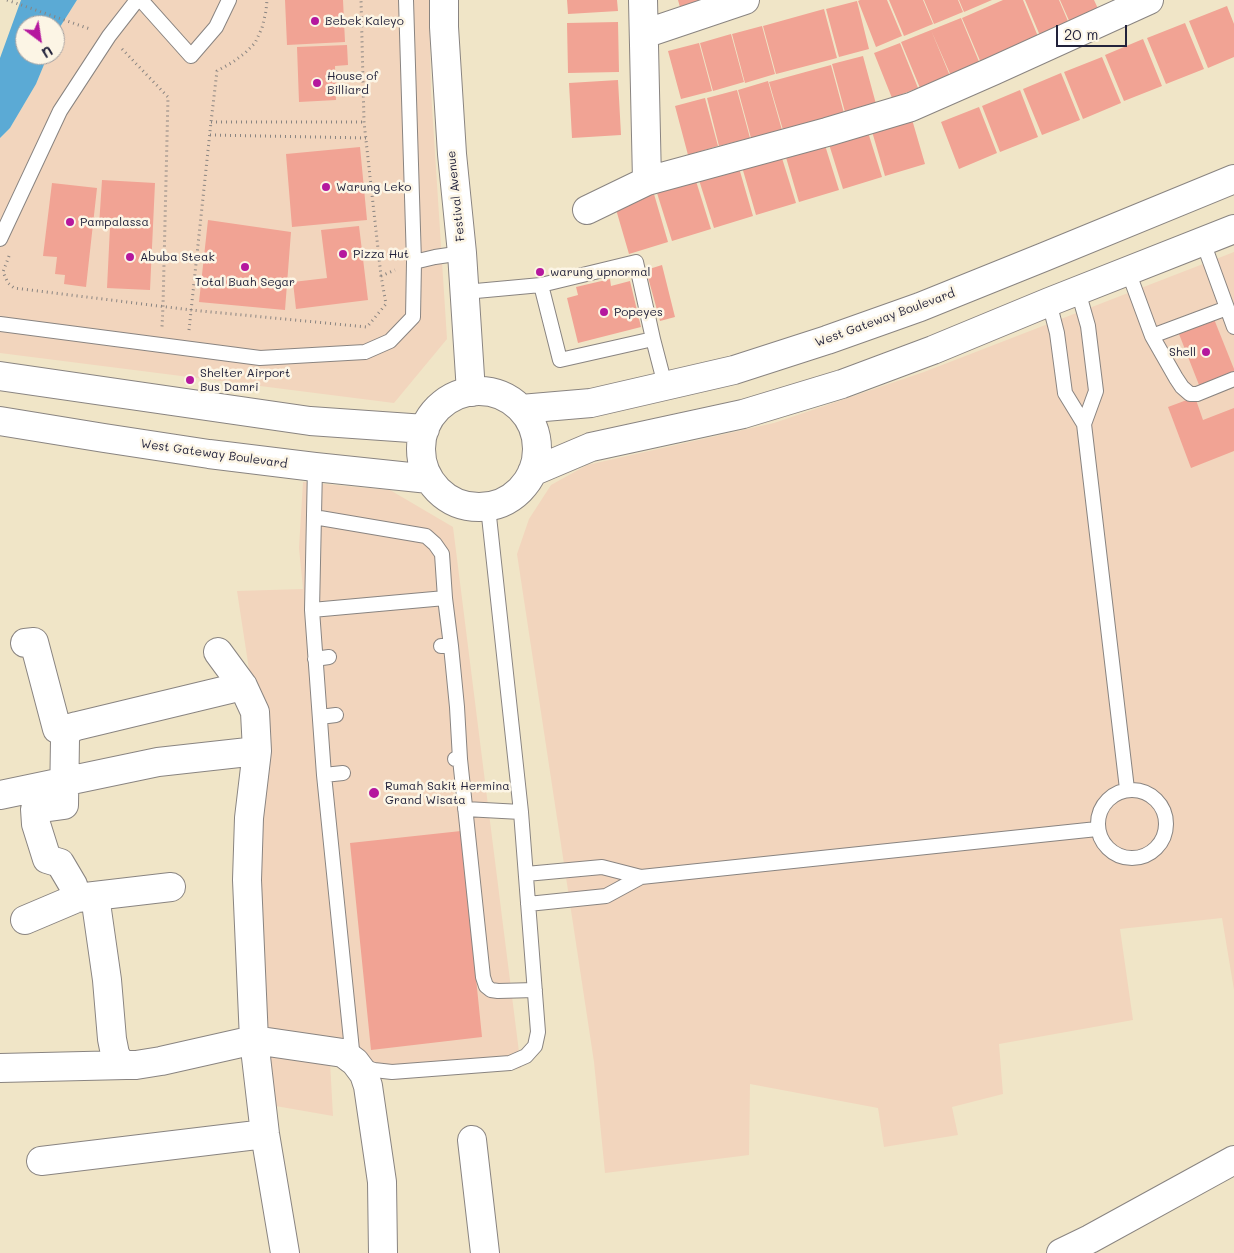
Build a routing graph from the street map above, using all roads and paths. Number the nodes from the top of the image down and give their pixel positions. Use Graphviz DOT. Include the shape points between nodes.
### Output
graph roads {
  1 [pos="7,0"];
  2 [pos="136,0"];
  3 [pos="141,0"];
  4 [pos="229,0"];
  5 [pos="267,0"];
  6 [pos="362,0"];
  7 [pos="406,0"];
  8 [pos="444,0"];
  9 [pos="643,0"];
  10 [pos="745,0"];
  11 [pos="1148,0"];
  12 [pos="644,34"];
  13 [pos="109,36"];
  14 [pos="123,49"];
  15 [pos="117,57"];
  16 [pos="211,122"];
  17 [pos="364,122"];
  18 [pos="210,134"];
  19 [pos="367,138"];
  20 [pos="1234,179"];
  21 [pos="648,181"];
  22 [pos="587,210"];
  23 [pos="1233,234"];
  24 [pos="0,240"];
  25 [pos="1203,242"];
  26 [pos="462,253"];
  27 [pos="9,256"];
  28 [pos="1044,258"];
  29 [pos="414,262"];
  30 [pos="1128,271"];
  31 [pos="541,285"];
  32 [pos="465,292"];
  33 [pos="1062,297"];
  34 [pos="163,306"];
  35 [pos="1227,308"];
  36 [pos="191,310"];
  37 [pos="0,324"];
  38 [pos="1234,327"];
  39 [pos="1152,336"];
  40 [pos="654,339"];
  41 [pos="161,345"];
  42 [pos="187,348"];
  43 [pos="2,376"];
  44 [pos="1234,380"];
  45 [pos="665,386"];
  46 [pos="471,392"];
  47 [pos="521,409"];
  48 [pos="0,410"];
  49 [pos="0,421"];
  50 [pos="1084,424"];
  51 [pos="425,429"];
  52 [pos="315,467"];
  53 [pos="532,472"];
  54 [pos="429,479"];
  55 [pos="488,507"];
  56 [pos="314,517"];
  57 [pos="445,598"];
  58 [pos="312,610"];
  59 [pos="24,643"];
  60 [pos="218,652"];
  61 [pos="243,686"];
  62 [pos="336,715"];
  63 [pos="320,717"];
  64 [pos="67,731"];
  65 [pos="257,751"];
  66 [pos="343,772"];
  67 [pos="324,775"];
  68 [pos="64,781"];
  69 [pos="1127,789"];
  70 [pos="0,795"];
  71 [pos="465,809"];
  72 [pos="521,812"];
  73 [pos="1097,829"];
  74 [pos="526,874"];
  75 [pos="641,877"];
  76 [pos="171,887"];
  77 [pos="86,897"];
  78 [pos="528,904"];
  79 [pos="25,920"];
  80 [pos="535,990"];
  81 [pos="254,1040"];
  82 [pos="126,1065"];
  83 [pos="0,1068"];
  84 [pos="265,1134"];
  85 [pos="472,1140"];
  86 [pos="1234,1160"];
  87 [pos="41,1161"];
  88 [pos="285,1253"];
  89 [pos="383,1253"];
  90 [pos="485,1253"];
  91 [pos="1061,1253"];
  1 -- 13 [label="path"];
  2 -- 13 [label="lane"];
  3 -- 4 [label="lane" via="191,56 216,27"];
  5 -- 16 [label="path" via="262,28 255,43 217,71"];
  6 -- 17 [label="path"];
  7 -- 29 [label="lane"];
  8 -- 26 [label="street, Festival Avenue" via="452,154"];
  9 -- 12 [label="street"];
  10 -- 12 [label="street"];
  11 -- 21 [label="street" via="911,107"];
  12 -- 21 [label="street"];
  13 -- 14 [label="path"];
  13 -- 24 [label="lane" via="60,111"];
  14 -- 15 [label="path"];
  14 -- 34 [label="path" via="168,97"];
  16 -- 17 [label="path"];
  16 -- 18 [label="path"];
  17 -- 19 [label="path"];
  18 -- 19 [label="path"];
  18 -- 36 [label="path"];
  19 -- 36 [label="path" via="386,304 367,326"];
  20 -- 28 [label="street, West Gateway Boulevard"];
  21 -- 22 [label="street"];
  23 -- 25 [label="street"];
  25 -- 30 [label="street"];
  25 -- 35 [label="lane"];
  26 -- 29 [label="lane"];
  26 -- 32 [label="street, Festival Avenue"];
  27 -- 34 [label="path" via="3,272 14,288"];
  28 -- 33 [label="street"];
  28 -- 45 [label="street, West Gateway Boulevard" via="826,340 734,370"];
  29 -- 42 [label="lane" via="413,317 390,342 365,352 260,358"];
  30 -- 33 [label="street"];
  30 -- 39 [label="lane"];
  31 -- 32 [label="lane"];
  31 -- 40 [label="lane" via="560,360"];
  31 -- 40 [label="lane" via="636,262"];
  32 -- 46 [label="street, Festival Avenue"];
  33 -- 50 [label="lane" via="1057,333 1065,393"];
  33 -- 50 [label="lane" via="1088,326 1096,391"];
  33 -- 53 [label="street" via="842,384 743,414 592,447"];
  34 -- 36 [label="path"];
  34 -- 41 [label="path"];
  35 -- 38 [label="lane"];
  35 -- 39 [label="lane"];
  36 -- 42 [label="path"];
  37 -- 41 [label="lane"];
  39 -- 44 [label="lane" via="1176,378 1190,394"];
  40 -- 45 [label="lane"];
  41 -- 42 [label="lane"];
  43 -- 48 [label="street"];
  43 -- 51 [label="street" via="310,421"];
  45 -- 47 [label="street, West Gateway Boulevard" via="591,403"];
  46 -- 47 [label="street" via="489,392 506,398"];
  46 -- 51 [label="street" via="443,404"];
  47 -- 53 [label="street" via="531,423 536,439 537,456"];
  49 -- 52 [label="street, West Gateway Boulevard" via="200,453"];
  50 -- 69 [label="lane"];
  51 -- 54 [label="street" via="421,454"];
  52 -- 54 [label="street, West Gateway Boulevard"];
  52 -- 56 [label="lane"];
  53 -- 55 [label="street" via="515,495"];
  54 -- 55 [label="street" via="454,502"];
  55 -- 72 [label="lane"];
  56 -- 57 [label="lane" via="426,536 442,554"];
  56 -- 58 [label="lane"];
  57 -- 58 [label="lane"];
  57 -- 71 [label="lane" via="446,646"];
  58 -- 63 [label="lane" via="322,658"];
  59 -- 64 [label="street" via="34,642 57,729"];
  60 -- 61 [label="street"];
  61 -- 64 [label="street"];
  61 -- 65 [label="street" via="255,712"];
  62 -- 63 [label="lane"];
  63 -- 67 [label="lane"];
  64 -- 68 [label="street" via="64,739"];
  65 -- 68 [label="street" via="158,762"];
  65 -- 81 [label="street" via="249,818 247,880"];
  66 -- 67 [label="lane"];
  67 -- 80 [label="lane" via="352,1050 358,1060 365,1067 392,1072 510,1062 526,1056 535,1046 538,1032"];
  68 -- 70 [label="street"];
  68 -- 77 [label="street" via="64,805 35,809 36,824 47,859 60,863 73,885"];
  69 -- 73 [label="lane" via="1110,796 1099,810"];
  69 -- 73 [label="lane" via="1147,792 1162,806 1167,826 1160,846 1143,857 1123,858 1105,847"];
  71 -- 72 [label="lane"];
  71 -- 80 [label="lane" via="486,986 498,991"];
  72 -- 74 [label="lane"];
  73 -- 75 [label="lane"];
  74 -- 75 [label="lane" via="602,867"];
  74 -- 78 [label="lane"];
  75 -- 78 [label="lane" via="606,896"];
  76 -- 77 [label="street"];
  77 -- 79 [label="street"];
  77 -- 82 [label="street" via="107,980 114,1054"];
  78 -- 80 [label="lane"];
  81 -- 82 [label="street" via="161,1061"];
  81 -- 84 [label="street"];
  81 -- 89 [label="street" via="343,1053 356,1062 364,1074 382,1182"];
  82 -- 83 [label="street"];
  84 -- 87 [label="street"];
  84 -- 88 [label="street"];
  85 -- 90 [label="street"];
  86 -- 91 [label="street"];
}
